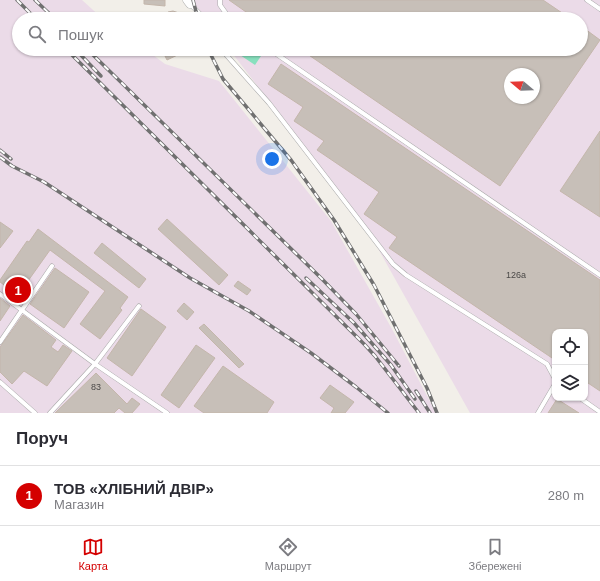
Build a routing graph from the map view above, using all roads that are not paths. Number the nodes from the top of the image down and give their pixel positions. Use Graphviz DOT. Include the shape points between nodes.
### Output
graph roads {
  1 [pos="220,0"];
  2 [pos="587,0"];
  3 [pos="188,2"];
  4 [pos="600,9"];
  5 [pos="198,12"];
  6 [pos="225,12"];
  7 [pos="227,56"];
  8 [pos="279,56"];
  9 [pos="52,266"];
  10 [pos="600,274"];
  11 [pos="0,294"];
  12 [pos="139,306"];
  13 [pos="21,310"];
  14 [pos="0,342"];
  15 [pos="95,364"];
  16 [pos="552,373"];
  17 [pos="0,382"];
  18 [pos="552,389"];
  19 [pos="584,401"];
  20 [pos="600,412"];
  21 [pos="35,413"];
  22 [pos="50,413"];
  23 [pos="167,413"];
  24 [pos="538,413"];
  1 -- 6 [label="lane"];
  2 -- 4 [label="lane"];
  3 -- 5 [label="lane"];
  7 -- 16 [label="lane" via="269,102 396,267 412,280 547,364"];
  8 -- 10 [label="lane"];
  9 -- 13 [label="lane"];
  11 -- 13 [label="lane"];
  12 -- 15 [label="lane"];
  13 -- 14 [label="lane"];
  13 -- 15 [label="lane"];
  15 -- 22 [label="lane"];
  15 -- 23 [label="lane"];
  17 -- 21 [label="lane"];
  18 -- 24 [label="lane"];
  19 -- 20 [label="lane"];
}
